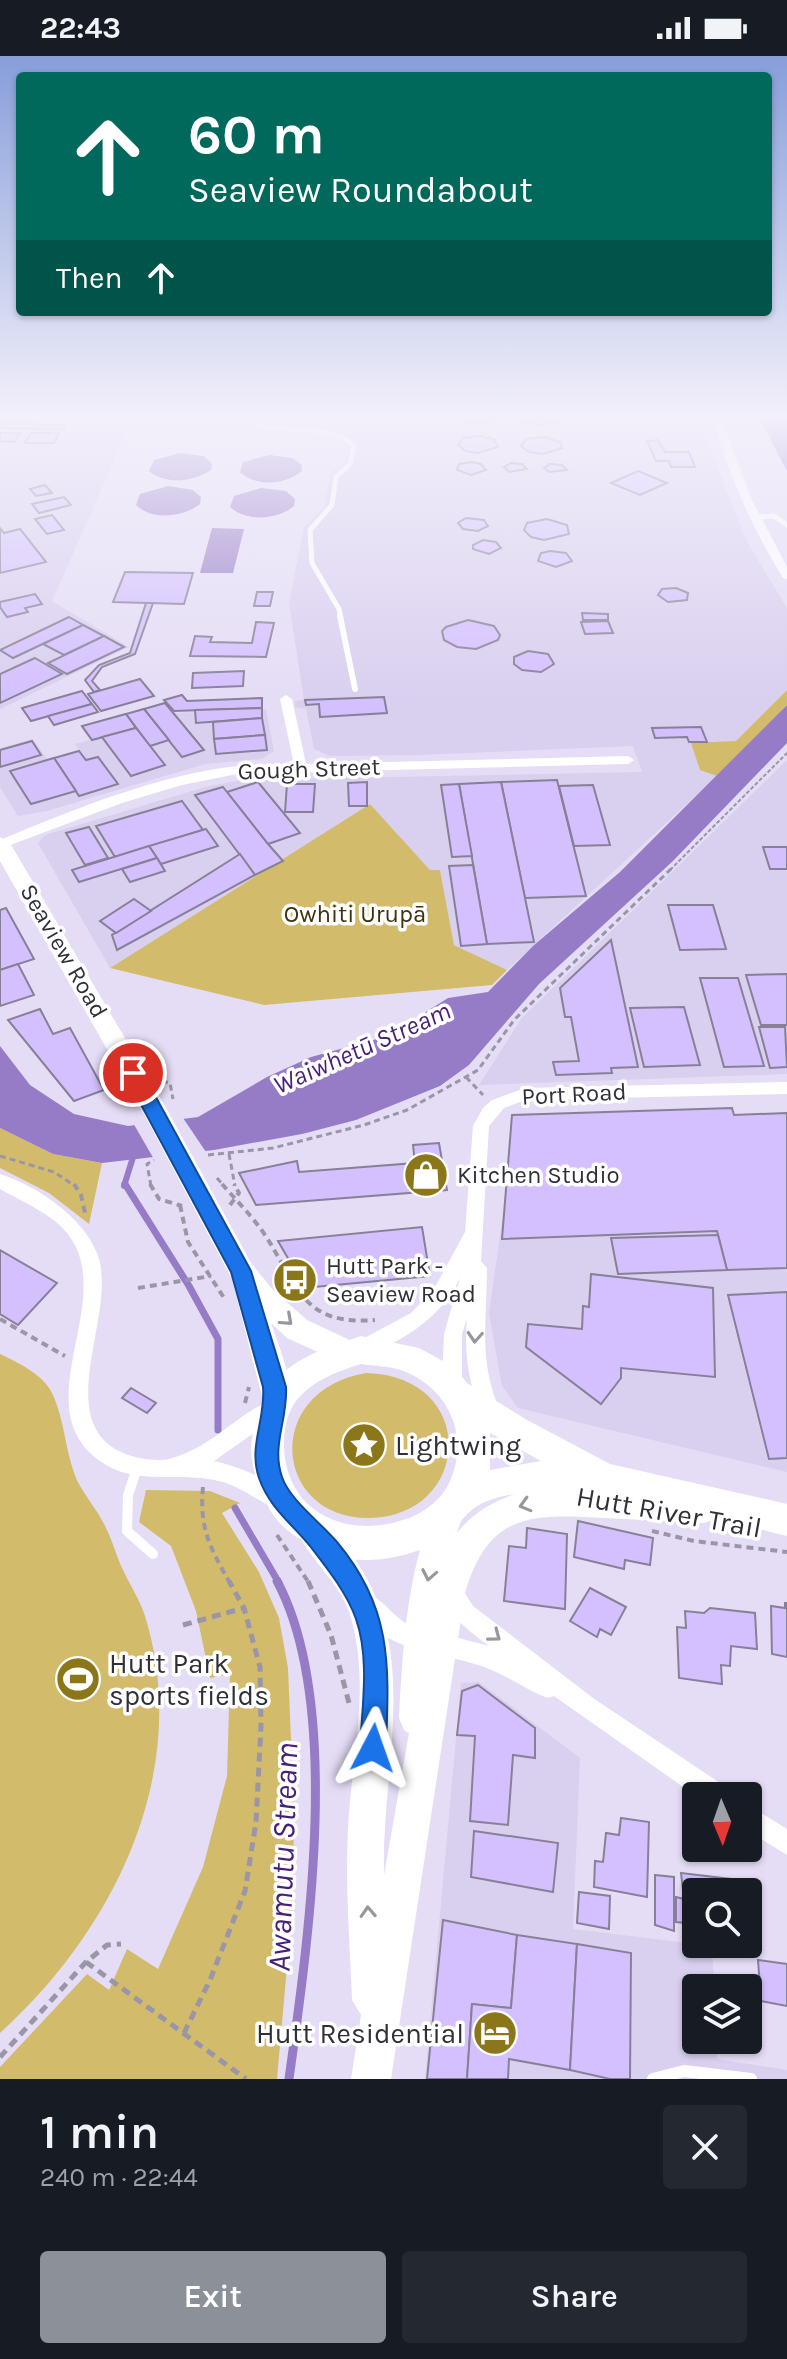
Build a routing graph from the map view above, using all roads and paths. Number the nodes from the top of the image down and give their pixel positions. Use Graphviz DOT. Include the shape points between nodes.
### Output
graph roads {
  1 [pos="327,510"];
  2 [pos="754,510"];
  3 [pos="757,517"];
  4 [pos="787,525"];
  5 [pos="786,571"];
  6 [pos="355,689"];
  7 [pos="286,699"];
  8 [pos="787,753"];
  9 [pos="628,760"];
  10 [pos="301,769"];
  11 [pos="0,844"];
  12 [pos="466,1077"];
  13 [pos="787,1088"];
  14 [pos="493,1106"];
  15 [pos="229,1154"];
  16 [pos="0,1156"];
  17 [pos="196,1158"];
  18 [pos="154,1160"];
  19 [pos="210,1170"];
  20 [pos="0,1181"];
  21 [pos="234,1201"];
  22 [pos="89,1224"];
  23 [pos="472,1231"];
  24 [pos="241,1271"];
  25 [pos="138,1288"];
  26 [pos="384,1318"];
  27 [pos="0,1319"];
  28 [pos="353,1351"];
  29 [pos="82,1366"];
  30 [pos="249,1377"];
  31 [pos="456,1389"];
  32 [pos="264,1406"];
  33 [pos="499,1421"];
  34 [pos="145,1468"];
  35 [pos="203,1483"];
  36 [pos="634,1485"];
  37 [pos="453,1506"];
  38 [pos="742,1510"];
  39 [pos="289,1520"];
  40 [pos="787,1520"];
  41 [pos="649,1531"];
  42 [pos="787,1552"];
  43 [pos="153,1554"];
  44 [pos="452,1577"];
  45 [pos="359,1596"];
  46 [pos="244,1608"];
  47 [pos="183,1625"];
  48 [pos="431,1643"];
  49 [pos="585,1706"];
  50 [pos="351,1715"];
  51 [pos="696,1782"];
  52 [pos="762,1826"];
  53 [pos="787,1843"];
  54 [pos="121,1944"];
  55 [pos="86,1962"];
  56 [pos="184,2033"];
  57 [pos="0,2057"];
  58 [pos="373,2063"];
  59 [pos="246,2079"];
  60 [pos="653,2079"];
  61 [pos="751,2079"];
  1 -- 6 [label="lane" via="310,530 310,548 318,575 339,609"];
  2 -- 3 [label="street"];
  3 -- 4 [label="lane" via="774,515"];
  3 -- 5 [label="street"];
  7 -- 10 [label="street"];
  8 -- 12 [label="path" via="562,971 514,1020 478,1070"];
  9 -- 10 [label="street, Gough Street"];
  10 -- 11 [label="street, Gough Street" via="210,774"];
  11 -- 17 [label="main road, Seaview Road" via="156,1113"];
  12 -- 14 [label="path"];
  12 -- 15 [label="path" via="407,1110 364,1125"];
  13 -- 14 [label="street, Port Road" via="525,1094"];
  14 -- 23 [label="street, Port Road" via="481,1126"];
  15 -- 17 [label="path"];
  15 -- 21 [label="path" via="239,1193"];
  16 -- 22 [label="path" via="57,1171 82,1196"];
  17 -- 24 [label="main road, Seaview Road"];
  18 -- 25 [label="path" via="147,1164 150,1184 163,1205 180,1206 188,1242 211,1276"];
  19 -- 21 [label="path"];
  20 -- 29 [label="street" via="63,1219 85,1246 92,1277"];
  21 -- 26 [label="path" via="262,1230 308,1305 341,1320"];
  23 -- 28 [label="street, Port Road" via="451,1283 430,1310 400,1331"];
  23 -- 31 [label="street, Port Road" via="471,1270 452,1344"];
  23 -- 33 [label="street, Port Road, one-way" via="478,1274 474,1355 484,1400"];
  24 -- 28 [label="main road, Seaview Road, one-way" via="297,1329"];
  24 -- 32 [label="main road, Seaview Road" via="271,1368"];
  27 -- 29 [label="path"];
  28 -- 31 [label="main road" via="411,1357 438,1371"];
  28 -- 32 [label="main road" via="305,1371"];
  29 -- 34 [label="street" via="79,1411 90,1440 106,1454"];
  30 -- 32 [label="path"];
  31 -- 33 [label="main road"];
  31 -- 37 [label="main road" via="469,1411 476,1442 472,1471"];
  32 -- 34 [label="street" via="210,1453"];
  32 -- 39 [label="main road" via="269,1475"];
  33 -- 36 [label="main road" via="584,1467"];
  34 -- 39 [label="street" via="214,1470 254,1486"];
  34 -- 43 [label="lane" via="128,1495 127,1531"];
  35 -- 46 [label="path" via="200,1516 206,1537"];
  36 -- 37 [label="main road" via="528,1477 488,1486"];
  36 -- 38 [label="main road"];
  37 -- 39 [label="main road" via="407,1537 374,1544 339,1539"];
  37 -- 48 [label="main road, one-way" via="434,1550"];
  38 -- 40 [label="main road"];
  38 -- 44 [label="main road, one-way" via="532,1503 508,1510 479,1530 461,1553"];
  39 -- 45 [label="main road" via="339,1563"];
  39 -- 50 [label="path" via="322,1607"];
  41 -- 42 [label="path, Hutt River Trail"];
  44 -- 48 [label="main road"];
  44 -- 49 [label="street, one-way" via="453,1598 460,1609"];
  45 -- 48 [label="street" via="392,1628"];
  58 -- 45 [label="main road, one-way" via="365,1853 377,1699 368,1617"];
  46 -- 47 [label="path"];
  46 -- 56 [label="path" via="260,1667 256,1822 245,1891"];
  48 -- 49 [label="street" via="491,1658"];
  48 -- 58 [label="main road" via="411,1830"];
  49 -- 51 [label="street"];
  52 -- 53 [label="street"];
  54 -- 55 [label="path" via="107,1945"];
  55 -- 56 [label="path"];
  55 -- 57 [label="path"];
  56 -- 59 [label="path"];
  60 -- 61 [label="lane" via="684,2071"];
}
